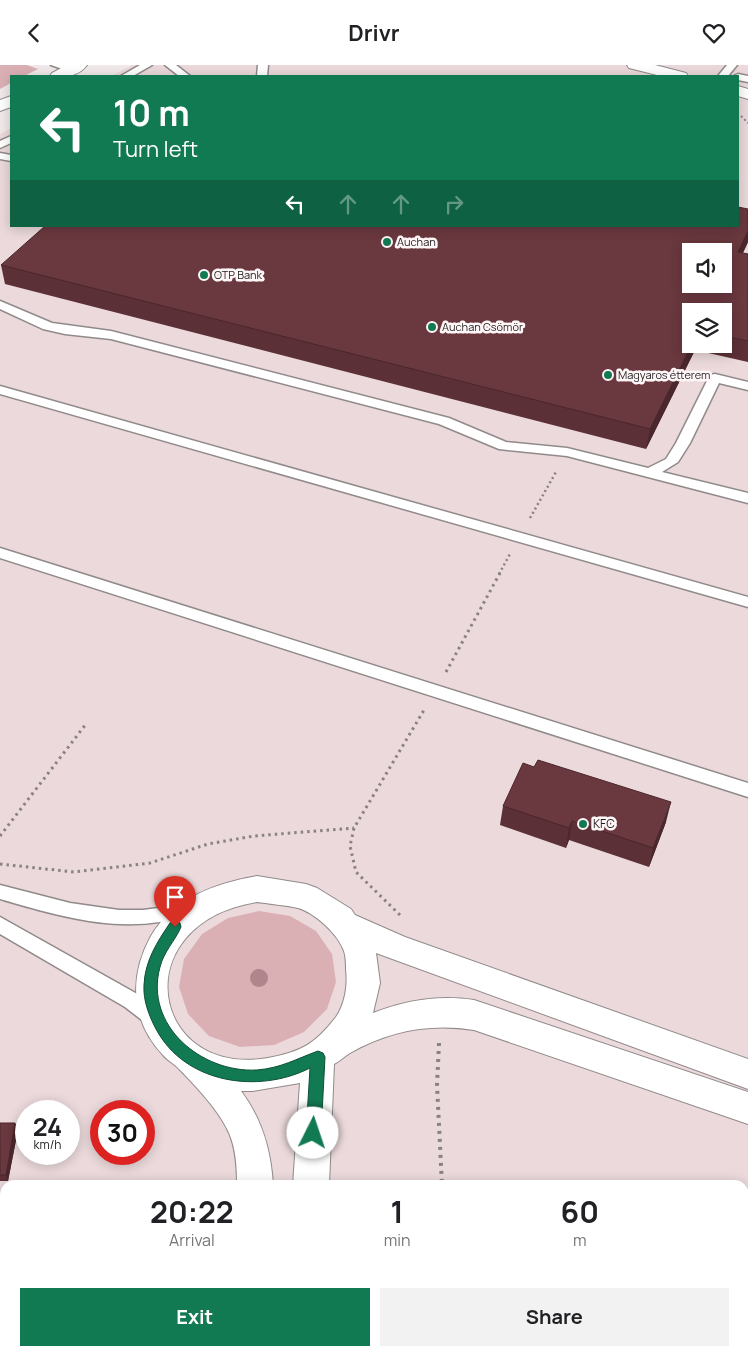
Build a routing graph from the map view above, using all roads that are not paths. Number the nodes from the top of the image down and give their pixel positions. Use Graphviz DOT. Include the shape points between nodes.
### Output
graph roads {
  1 [pos="147,65"];
  2 [pos="170,65"];
  3 [pos="635,65"];
  4 [pos="128,75"];
  5 [pos="184,75"];
  6 [pos="676,75"];
  7 [pos="0,305"];
  8 [pos="748,386"];
  9 [pos="0,390"];
  10 [pos="650,473"];
  11 [pos="748,498"];
  12 [pos="0,553"];
  13 [pos="748,602"];
  14 [pos="748,790"];
  15 [pos="0,891"];
  16 [pos="217,898"];
  17 [pos="0,925"];
  18 [pos="346,925"];
  19 [pos="159,1023"];
  20 [pos="327,1050"];
  21 [pos="188,1056"];
  22 [pos="748,1074"];
  23 [pos="748,1108"];
  24 [pos="254,1180"];
  25 [pos="312,1180"];
  1 -- 4 [label="lane"];
  2 -- 5 [label="lane"];
  3 -- 6 [label="street"];
  7 -- 10 [label="lane" via="57,329 111,335 444,421 504,446 567,452"];
  8 -- 10 [label="lane" via="715,378 671,462"];
  9 -- 13 [label="lane"];
  10 -- 11 [label="lane"];
  12 -- 14 [label="lane"];
  15 -- 16 [label="lane" via="122,919 170,915"];
  16 -- 18 [label="street" via="247,890 288,891 325,906"];
  16 -- 19 [label="street" via="182,919 159,951 150,987"];
  17 -- 19 [label="lane" via="132,1001"];
  18 -- 20 [label="street" via="357,940 363,957 366,982 360,1009 352,1025"];
  18 -- 22 [label="street" via="394,947"];
  19 -- 21 [label="street" via="168,1038"];
  20 -- 21 [label="street" via="288,1071 255,1076 212,1069"];
  20 -- 23 [label="street" via="393,1020 423,1012 474,1015"];
  20 -- 25 [label="street"];
  21 -- 24 [label="street" via="236,1110 245,1125 255,1166"];
}
